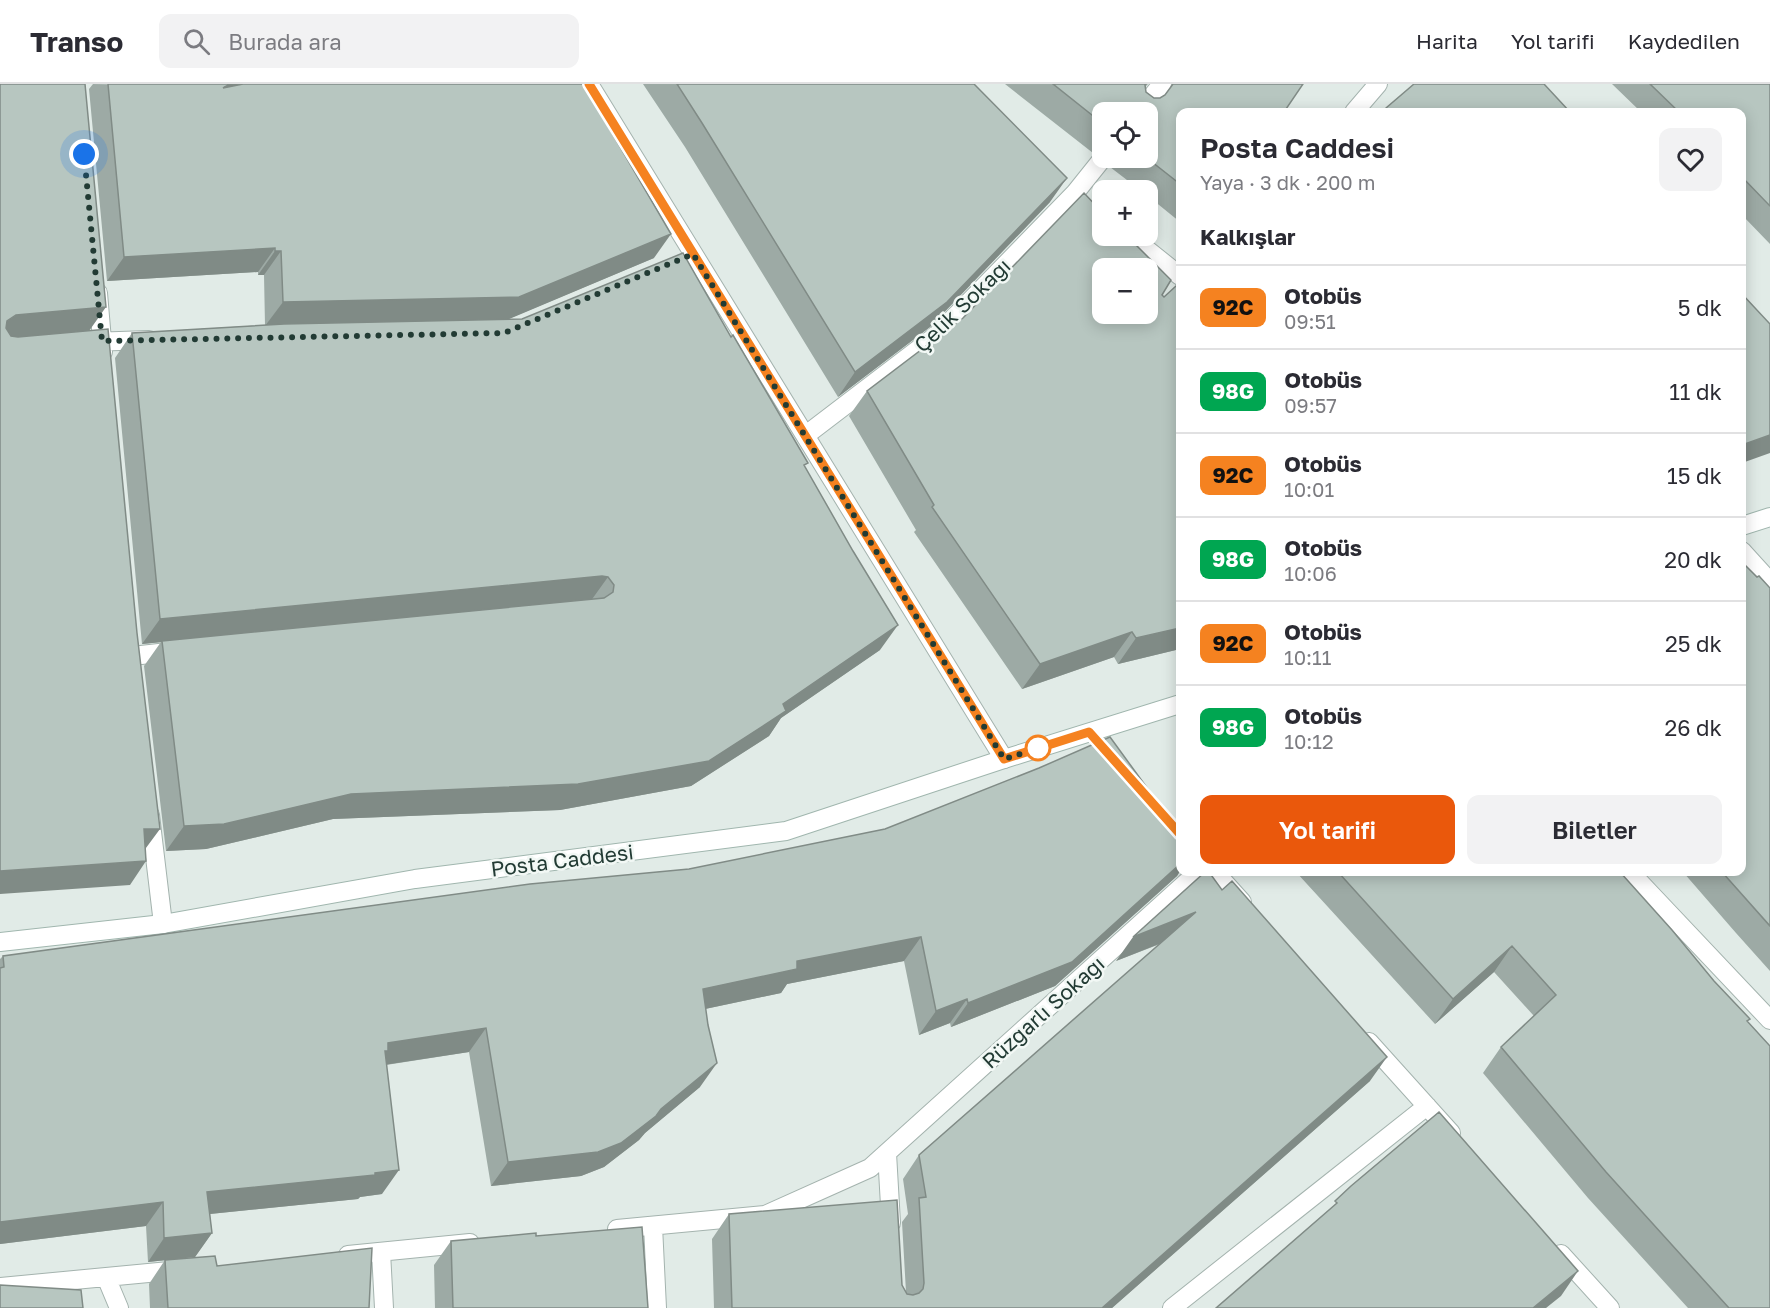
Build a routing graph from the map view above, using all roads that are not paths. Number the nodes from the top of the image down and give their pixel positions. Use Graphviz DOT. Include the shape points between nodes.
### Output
graph roads {
  1 [pos="589,84"];
  2 [pos="1162,84"];
  3 [pos="1377,84"];
  4 [pos="1147,102"];
  5 [pos="1357,108"];
  6 [pos="1093,168"];
  7 [pos="1071,189"];
  8 [pos="1092,206"];
  9 [pos="1142,246"];
  10 [pos="693,254"];
  11 [pos="672,262"];
  12 [pos="96,271"];
  13 [pos="1176,273"];
  14 [pos="161,340"];
  15 [pos="102,341"];
  16 [pos="68,344"];
  17 [pos="105,364"];
  18 [pos="806,435"];
  19 [pos="1770,517"];
  20 [pos="1746,525"];
  21 [pos="1746,556"];
  22 [pos="1770,582"];
  23 [pos="192,650"];
  24 [pos="132,656"];
  25 [pos="1176,705"];
  26 [pos="1089,732"];
  27 [pos="1104,749"];
  28 [pos="1004,759"];
  29 [pos="148,796"];
  30 [pos="1194,876"];
  31 [pos="1219,876"];
  32 [pos="1634,876"];
  33 [pos="1254,915"];
  34 [pos="163,924"];
  35 [pos="0,942"];
  36 [pos="1770,1020"];
  37 [pos="1356,1028"];
  38 [pos="1427,1106"];
  39 [pos="1466,1149"];
  40 [pos="887,1153"];
  41 [pos="653,1226"];
  42 [pos="594,1232"];
  43 [pos="892,1237"];
  44 [pos="488,1242"];
  45 [pos="1552,1244"];
  46 [pos="381,1252"];
  47 [pos="335,1256"];
  48 [pos="197,1269"];
  49 [pos="106,1277"];
  50 [pos="0,1287"];
  51 [pos="1607,1307"];
  52 [pos="119,1308"];
  53 [pos="384,1308"];
  54 [pos="657,1308"];
  55 [pos="1172,1308"];
  1 -- 10 [label="street"];
  2 -- 4 [label="street"];
  3 -- 5 [label="street"];
  6 -- 7 [label="street, Çelik Sokağı"];
  7 -- 8 [label="street"];
  7 -- 18 [label="street, Çelik Sokağı" via="937,334"];
  9 -- 13 [label="street"];
  10 -- 11 [label="street"];
  10 -- 18 [label="street"];
  12 -- 15 [label="street"];
  14 -- 15 [label="street"];
  15 -- 16 [label="street"];
  15 -- 17 [label="street"];
  18 -- 28 [label="street"];
  19 -- 20 [label="street"];
  21 -- 22 [label="street"];
  23 -- 24 [label="street"];
  25 -- 26 [label="street, Posta Caddesi"];
  26 -- 27 [label="street"];
  26 -- 28 [label="street, Posta Caddesi"];
  28 -- 34 [label="street, Posta Caddesi" via="786,831 415,879"];
  29 -- 34 [label="street"];
  30 -- 40 [label="street, Rüzgarlı Sokağı"];
  31 -- 33 [label="street"];
  32 -- 36 [label="street"];
  34 -- 35 [label="street, Posta Caddesi"];
  37 -- 38 [label="street"];
  38 -- 39 [label="street"];
  38 -- 55 [label="street"];
  40 -- 41 [label="street, Rüzgarlı Sokağı" via="870,1168 765,1215"];
  40 -- 43 [label="street"];
  41 -- 42 [label="street, Rüzgarlı Sokağı"];
  41 -- 54 [label="street"];
  44 -- 46 [label="street"];
  45 -- 51 [label="street"];
  46 -- 47 [label="street"];
  46 -- 53 [label="street"];
  48 -- 49 [label="street"];
  49 -- 50 [label="street"];
  49 -- 52 [label="street"];
}
